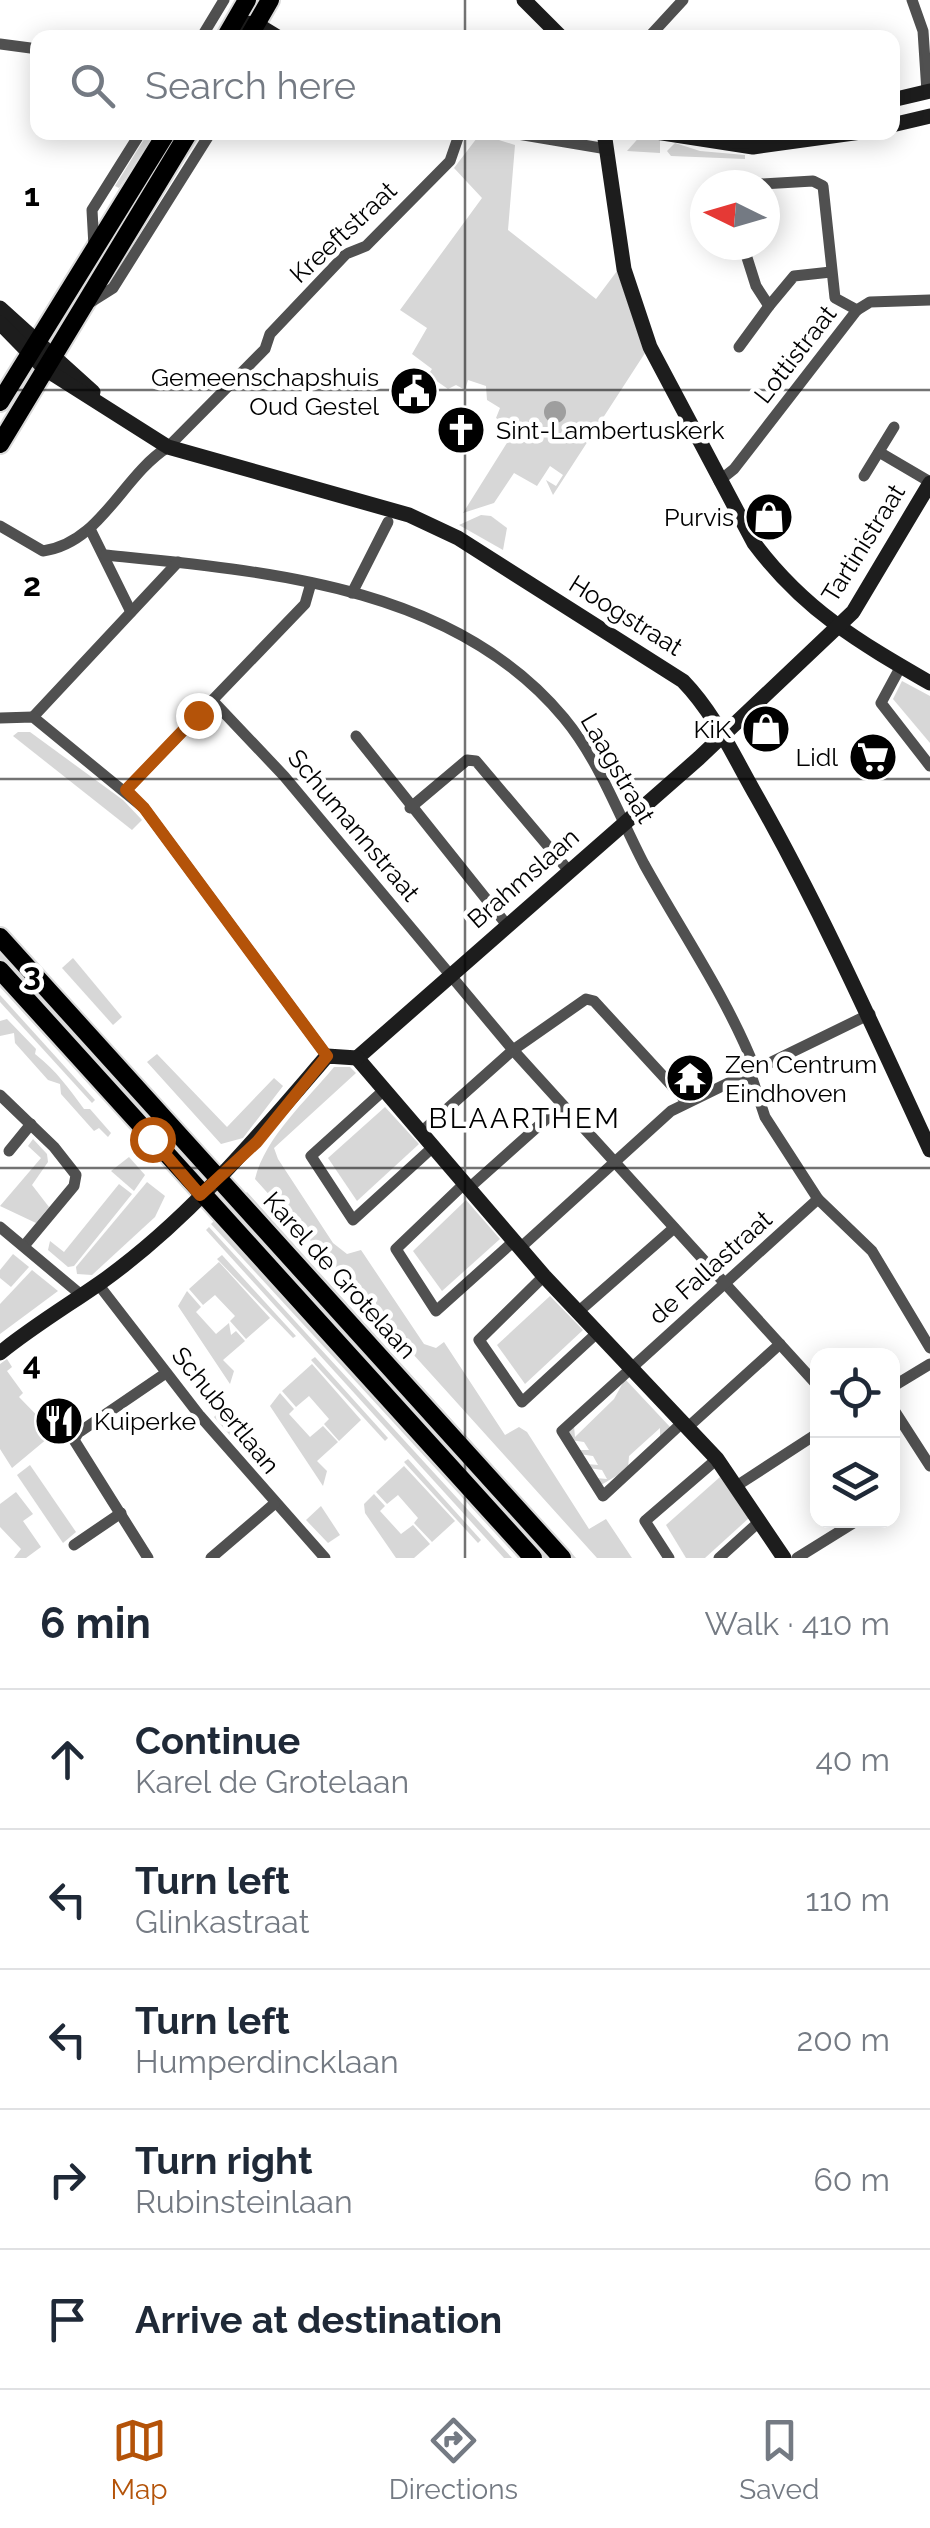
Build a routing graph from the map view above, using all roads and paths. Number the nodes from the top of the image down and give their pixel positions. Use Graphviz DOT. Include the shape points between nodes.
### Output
graph roads {
  1 [pos="224,0"];
  2 [pos="247,0"];
  3 [pos="271,0"];
  4 [pos="524,0"];
  5 [pos="683,0"];
  6 [pos="912,0"];
  7 [pos="206,30"];
  8 [pos="229,30"];
  9 [pos="252,30"];
  10 [pos="554,30"];
  11 [pos="655,30"];
  12 [pos="0,44"];
  13 [pos="30,48"];
  14 [pos="929,92"];
  15 [pos="900,98"];
  16 [pos="930,115"];
  17 [pos="900,123"];
  18 [pos="136,140"];
  19 [pos="162,140"];
  20 [pos="184,140"];
  21 [pos="206,140"];
  22 [pos="457,140"];
  23 [pos="606,140"];
  24 [pos="708,140"];
  25 [pos="803,140"];
  26 [pos="780,184"];
  27 [pos="94,247"];
  28 [pos="748,260"];
  29 [pos="831,272"];
  30 [pos="930,300"];
  31 [pos="769,306"];
  32 [pos="0,308"];
  33 [pos="81,308"];
  34 [pos="855,312"];
  35 [pos="0,323"];
  36 [pos="33,346"];
  37 [pos="739,347"];
  38 [pos="50,361"];
  39 [pos="0,402"];
  40 [pos="894,427"];
  41 [pos="0,444"];
  42 [pos="168,447"];
  43 [pos="879,452"];
  44 [pos="864,476"];
  45 [pos="719,481"];
  46 [pos="930,482"];
  47 [pos="388,522"];
  48 [pos="0,526"];
  49 [pos="91,531"];
  50 [pos="105,555"];
  51 [pos="178,562"];
  52 [pos="311,583"];
  53 [pos="352,594"];
  54 [pos="132,612"];
  55 [pos="836,628"];
  56 [pos="900,666"];
  57 [pos="930,682"];
  58 [pos="212,700"];
  59 [pos="33,717"];
  60 [pos="0,718"];
  61 [pos="356,736"];
  62 [pos="722,736"];
  63 [pos="930,766"];
  64 [pos="126,790"];
  65 [pos="410,808"];
  66 [pos="625,824"];
  67 [pos="569,871"];
  68 [pos="507,925"];
  69 [pos="0,937"];
  70 [pos="0,970"];
  71 [pos="449,974"];
  72 [pos="870,1014"];
  73 [pos="513,1050"];
  74 [pos="327,1056"];
  75 [pos="357,1058"];
  76 [pos="753,1072"];
  77 [pos="383,1091"];
  78 [pos="0,1096"];
  79 [pos="686,1101"];
  80 [pos="562,1105"];
  81 [pos="31,1124"];
  82 [pos="420,1133"];
  83 [pos="432,1148"];
  84 [pos="930,1150"];
  85 [pos="9,1152"];
  86 [pos="614,1162"];
  87 [pos="219,1176"];
  88 [pos="466,1186"];
  89 [pos="200,1195"];
  90 [pos="818,1199"];
  91 [pos="0,1227"];
  92 [pos="674,1228"];
  93 [pos="517,1245"];
  94 [pos="24,1246"];
  95 [pos="544,1276"];
  96 [pos="98,1284"];
  97 [pos="724,1284"];
  98 [pos="80,1294"];
  99 [pos="578,1312"];
  100 [pos="597,1333"];
  101 [pos="780,1344"];
  102 [pos="930,1348"];
  103 [pos="0,1352"];
  104 [pos="930,1364"];
  105 [pos="631,1368"];
  106 [pos="166,1373"];
  107 [pos="810,1377"];
  108 [pos="900,1382"];
  109 [pos="900,1419"];
  110 [pos="685,1426"];
  111 [pos="812,1438"];
  112 [pos="717,1459"];
  113 [pos="930,1466"];
  114 [pos="738,1485"];
  115 [pos="274,1504"];
  116 [pos="121,1513"];
  117 [pos="760,1522"];
  118 [pos="845,1528"];
  119 [pos="74,1544"];
  120 [pos="148,1558"];
  121 [pos="212,1558"];
  122 [pos="325,1558"];
  123 [pos="533,1558"];
  124 [pos="562,1558"];
  125 [pos="669,1558"];
  126 [pos="720,1558"];
  127 [pos="784,1558"];
  128 [pos="797,1558"];
  1 -- 7 [label="street"];
  2 -- 8 [label="main road"];
  3 -- 9 [label="main road"];
  4 -- 10 [label="street"];
  5 -- 11 [label="street"];
  6 -- 14 [label="street" via="924,31"];
  12 -- 13 [label="street"];
  14 -- 15 [label="street"];
  14 -- 16 [label="street"];
  16 -- 17 [label="street"];
  18 -- 27 [label="street" via="92,210"];
  19 -- 27 [label="main road"];
  20 -- 33 [label="main road"];
  21 -- 33 [label="street" via="113,288"];
  22 -- 42 [label="street, Kreeftstraat" via="450,161 366,246 346,254"];
  23 -- 45 [label="street" via="624,269 636,308"];
  24 -- 25 [label="street" via="753,147"];
  26 -- 29 [label="street" via="820,182"];
  27 -- 36 [label="main road"];
  28 -- 31 [label="street"];
  29 -- 31 [label="street" via="794,276"];
  29 -- 34 [label="street" via="836,298"];
  30 -- 34 [label="street, Lottistraat" via="870,302"];
  31 -- 37 [label="street"];
  32 -- 36 [label="street, Hoogstraat"];
  33 -- 38 [label="main road"];
  34 -- 45 [label="street, Lottistraat"];
  35 -- 36 [label="street, Hoogstraat"];
  36 -- 38 [label="street, Hoogstraat"];
  36 -- 39 [label="main road"];
  38 -- 41 [label="main road"];
  38 -- 42 [label="street, Hoogstraat"];
  40 -- 43 [label="street, Tartinistraat"];
  42 -- 49 [label="street, Kreeftstraat"];
  42 -- 62 [label="street, Hoogstraat" via="377,504 458,538 662,665 701,700"];
  43 -- 44 [label="street, Tartinistraat"];
  43 -- 46 [label="street, Tartinistraat"];
  45 -- 55 [label="street" via="774,570"];
  46 -- 55 [label="street, Tartinistraat" via="853,612"];
  47 -- 53 [label="street"];
  48 -- 49 [label="street" via="43,552"];
  49 -- 50 [label="street"];
  50 -- 51 [label="street, Laagstraat"];
  50 -- 54 [label="street"];
  51 -- 52 [label="street, Laagstraat"];
  51 -- 54 [label="street"];
  52 -- 53 [label="street, Laagstraat"];
  52 -- 58 [label="street" via="305,604"];
  53 -- 66 [label="street, Laagstraat" via="423,615 475,641 533,684 580,740"];
  54 -- 59 [label="street"];
  55 -- 56 [label="street"];
  55 -- 62 [label="street, Tartinistraat"];
  56 -- 57 [label="street"];
  56 -- 63 [label="street" via="881,703"];
  58 -- 64 [label="street"];
  58 -- 71 [label="street, Schumannstraat"];
  59 -- 60 [label="street"];
  59 -- 64 [label="street"];
  61 -- 65 [label="street"];
  62 -- 66 [label="street, Brahmslaan"];
  62 -- 72 [label="street, Hoogstraat"];
  64 -- 74 [label="street"];
  65 -- 67 [label="street" via="467,760 476,761"];
  65 -- 68 [label="street"];
  66 -- 67 [label="street, Brahmslaan"];
  66 -- 76 [label="street, Laagstraat" via="722,998"];
  67 -- 68 [label="street, Brahmslaan"];
  68 -- 71 [label="street, Brahmslaan"];
  69 -- 87 [label="main road, Karel de Grotelaan"];
  70 -- 89 [label="main road, Karel de Grotelaan"];
  71 -- 73 [label="street, Schumannstraat"];
  71 -- 75 [label="street, Brahmslaan"];
  72 -- 76 [label="street"];
  72 -- 84 [label="street, Hoogstraat"];
  73 -- 79 [label="street" via="586,999 594,1001"];
  73 -- 80 [label="street, Schumannstraat"];
  73 -- 82 [label="street"];
  74 -- 75 [label="street"];
  74 -- 87 [label="street" via="257,1142"];
  75 -- 77 [label="street"];
  76 -- 79 [label="street"];
  76 -- 90 [label="street, Laagstraat" via="766,1117"];
  77 -- 82 [label="street"];
  77 -- 83 [label="street" via="312,1156 353,1220"];
  78 -- 81 [label="street"];
  79 -- 86 [label="street"];
  80 -- 86 [label="street, Schumannstraat"];
  80 -- 88 [label="street"];
  81 -- 85 [label="street"];
  81 -- 94 [label="street" via="76,1180"];
  82 -- 83 [label="street"];
  83 -- 88 [label="street"];
  86 -- 92 [label="street, Schumannstraat"];
  86 -- 93 [label="street"];
  87 -- 89 [label="street"];
  87 -- 124 [label="main road, Karel de Grotelaan"];
  88 -- 93 [label="street"];
  88 -- 93 [label="street" via="396,1248 436,1312"];
  89 -- 96 [label="street"];
  89 -- 123 [label="main road, Karel de Grotelaan"];
  90 -- 97 [label="street, de Fallastraat"];
  90 -- 102 [label="street, Laagstraat" via="872,1251"];
  91 -- 94 [label="street"];
  92 -- 97 [label="street, Schumannstraat"];
  92 -- 99 [label="street"];
  93 -- 95 [label="street"];
  94 -- 98 [label="street"];
  95 -- 99 [label="street"];
  95 -- 100 [label="street" via="479,1340 522,1402"];
  96 -- 98 [label="street"];
  96 -- 106 [label="street, Schubertlaan"];
  97 -- 101 [label="street, Schumannstraat"];
  97 -- 105 [label="street, de Fallastraat"];
  98 -- 103 [label="street"];
  99 -- 100 [label="street"];
  100 -- 105 [label="street"];
  101 -- 107 [label="street, Schumannstraat"];
  101 -- 110 [label="street"];
  104 -- 108 [label="street"];
  105 -- 110 [label="street"];
  105 -- 110 [label="street, de Fallastraat" via="562,1431 604,1496"];
  106 -- 115 [label="street, Schubertlaan"];
  106 -- 116 [label="street" via="74,1440"];
  109 -- 113 [label="street"];
  110 -- 112 [label="street"];
  111 -- 114 [label="street"];
  112 -- 114 [label="street"];
  112 -- 125 [label="street" via="645,1521"];
  114 -- 117 [label="street"];
  115 -- 121 [label="street"];
  115 -- 122 [label="street, Schubertlaan"];
  116 -- 119 [label="street"];
  116 -- 120 [label="street"];
  117 -- 126 [label="street"];
  117 -- 127 [label="street"];
  118 -- 128 [label="street"];
}
